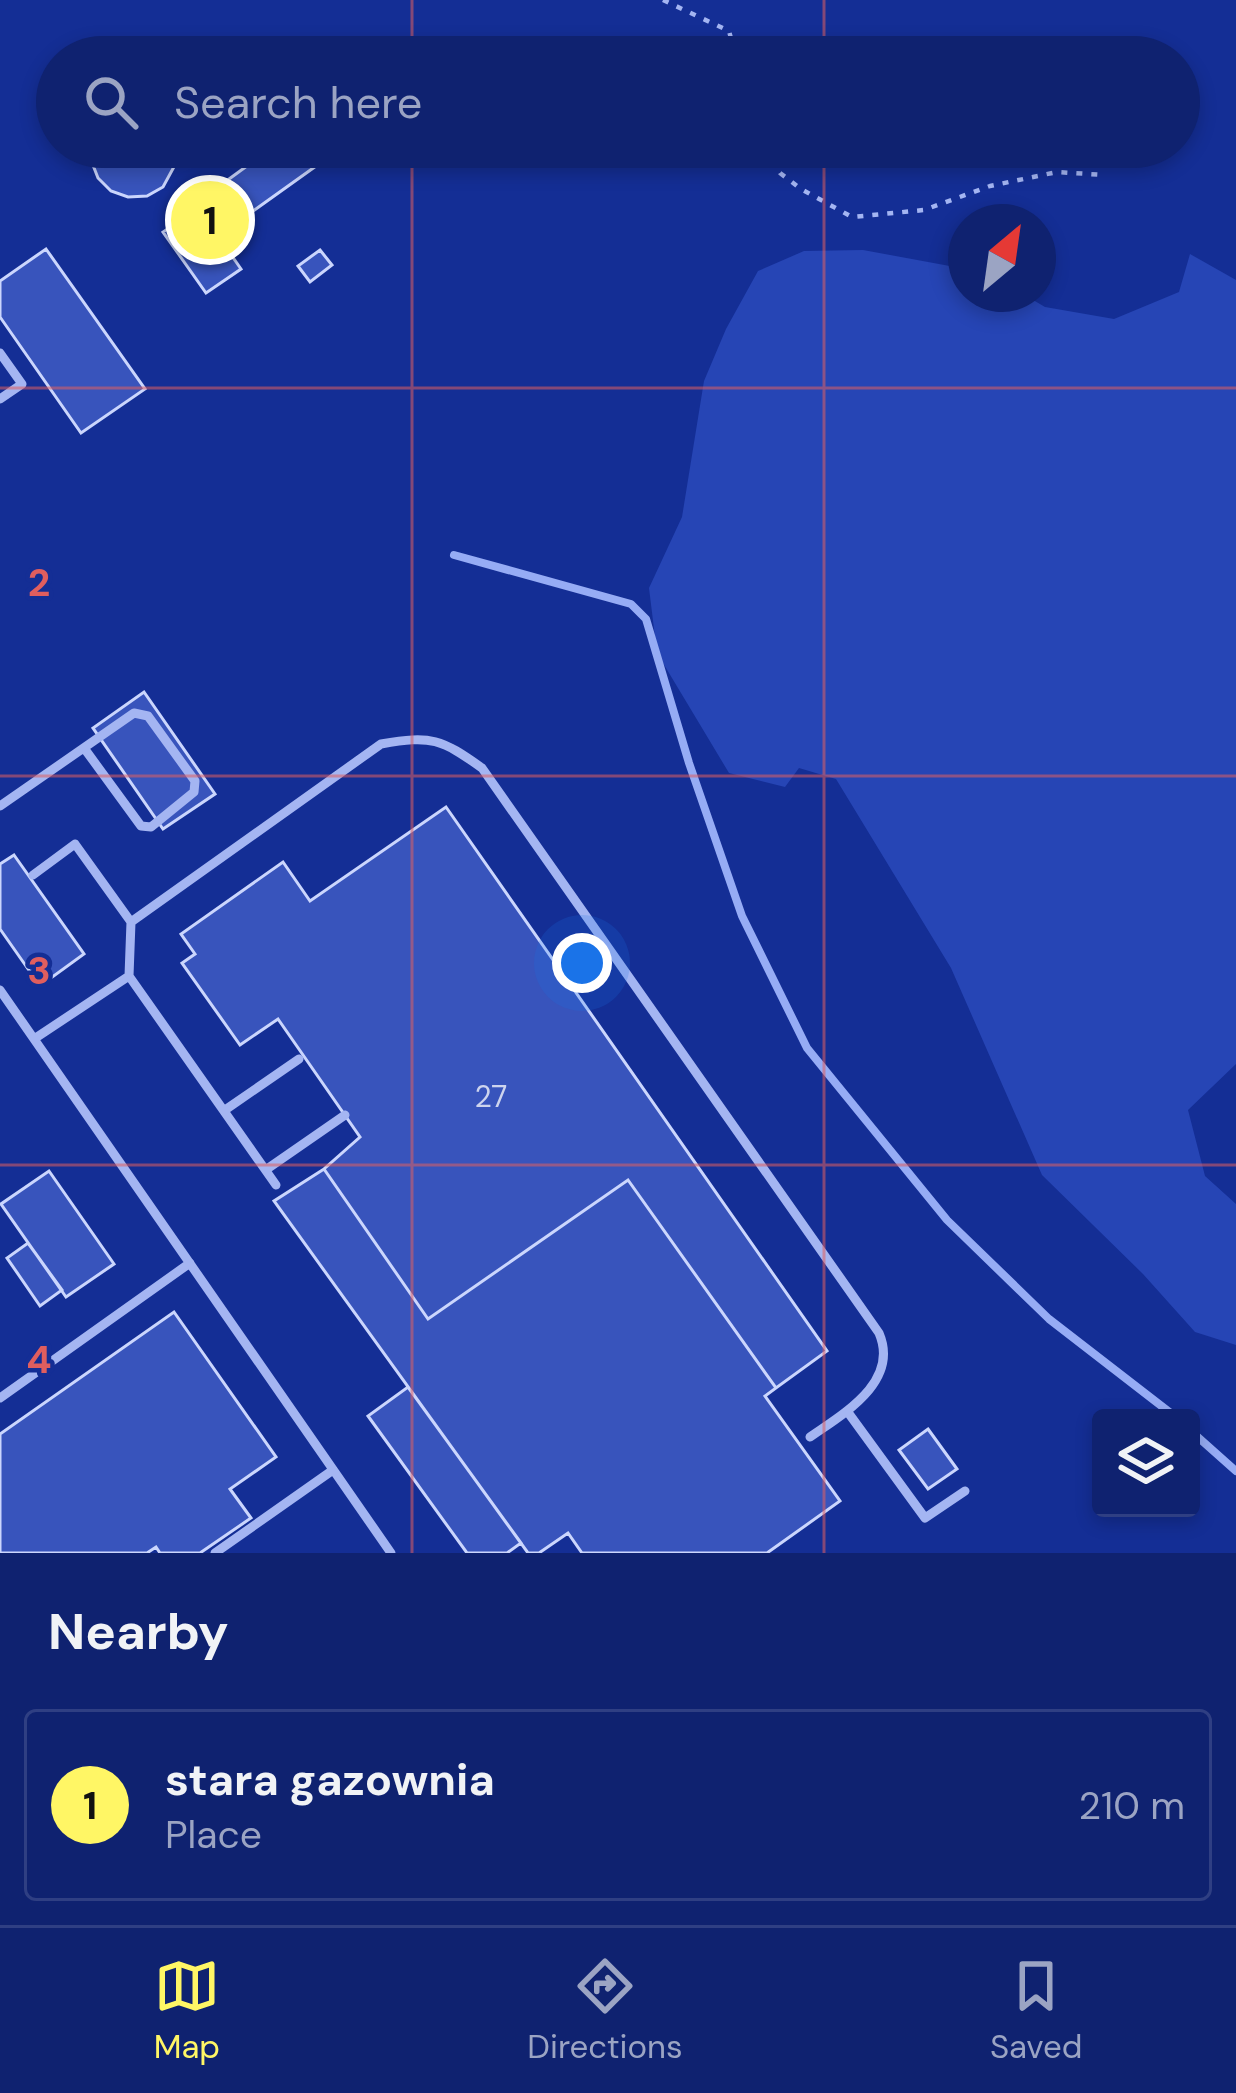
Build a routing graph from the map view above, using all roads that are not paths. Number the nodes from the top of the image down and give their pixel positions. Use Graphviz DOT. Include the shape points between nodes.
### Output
graph roads {
  1 [pos="0,353"];
  2 [pos="0,399"];
  3 [pos="84,748"];
  4 [pos="0,806"];
  5 [pos="33,874"];
  6 [pos="131,922"];
  7 [pos="129,976"];
  8 [pos="0,990"];
  9 [pos="34,1039"];
  10 [pos="299,1059"];
  11 [pos="225,1110"];
  12 [pos="345,1115"];
  13 [pos="267,1169"];
  14 [pos="276,1185"];
  15 [pos="190,1263"];
  16 [pos="0,1398"];
  17 [pos="848,1411"];
  18 [pos="810,1437"];
  19 [pos="333,1470"];
  20 [pos="965,1491"];
  21 [pos="215,1553"];
  22 [pos="391,1553"];
  1 -- 2 [label="lane" via="22,384"];
  3 -- 3 [label="lane" via="134,713 148,716 195,781 194,792 151,827 141,826"];
  3 -- 4 [label="lane"];
  5 -- 6 [label="lane" via="75,844"];
  6 -- 7 [label="lane"];
  6 -- 17 [label="lane" via="381,744 447,743 482,768 879,1334 878,1378"];
  7 -- 9 [label="lane"];
  7 -- 11 [label="lane"];
  8 -- 9 [label="lane"];
  9 -- 15 [label="lane"];
  10 -- 11 [label="lane"];
  11 -- 13 [label="lane"];
  12 -- 13 [label="lane"];
  13 -- 14 [label="lane"];
  15 -- 16 [label="lane"];
  15 -- 19 [label="lane"];
  17 -- 18 [label="lane"];
  17 -- 20 [label="lane" via="925,1518"];
  19 -- 21 [label="lane"];
  19 -- 22 [label="lane"];
}
